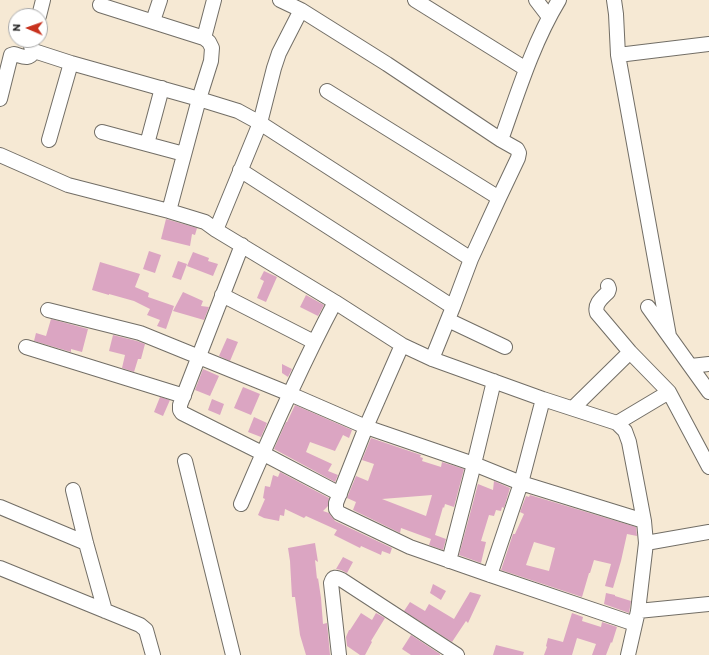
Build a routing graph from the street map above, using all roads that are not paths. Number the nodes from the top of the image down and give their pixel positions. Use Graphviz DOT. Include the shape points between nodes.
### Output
graph roads {
  1 [pos="160,0"];
  2 [pos="214,0"];
  3 [pos="280,0"];
  4 [pos="415,0"];
  5 [pos="536,0"];
  6 [pos="559,0"];
  7 [pos="614,0"];
  8 [pos="100,5"];
  9 [pos="301,10"];
  10 [pos="549,16"];
  11 [pos="153,21"];
  12 [pos="204,38"];
  13 [pos="709,44"];
  14 [pos="33,48"];
  15 [pos="37,48"];
  16 [pos="618,55"];
  17 [pos="71,63"];
  18 [pos="526,69"];
  19 [pos="162,88"];
  20 [pos="327,91"];
  21 [pos="199,98"];
  22 [pos="0,99"];
  23 [pos="260,122"];
  24 [pos="102,132"];
  25 [pos="49,140"];
  26 [pos="501,140"];
  27 [pos="147,144"];
  28 [pos="184,154"];
  29 [pos="0,155"];
  30 [pos="240,170"];
  31 [pos="499,198"];
  32 [pos="169,211"];
  33 [pos="216,230"];
  34 [pos="242,245"];
  35 [pos="472,259"];
  36 [pos="608,286"];
  37 [pos="222,295"];
  38 [pos="335,302"];
  39 [pos="453,307"];
  40 [pos="648,307"];
  41 [pos="48,310"];
  42 [pos="448,320"];
  43 [pos="669,336"];
  44 [pos="314,342"];
  45 [pos="402,345"];
  46 [pos="26,347"];
  47 [pos="505,347"];
  48 [pos="630,352"];
  49 [pos="199,357"];
  50 [pos="432,359"];
  51 [pos="709,364"];
  52 [pos="691,366"];
  53 [pos="494,381"];
  54 [pos="669,392"];
  55 [pos="709,392"];
  56 [pos="290,394"];
  57 [pos="184,396"];
  58 [pos="544,398"];
  59 [pos="573,408"];
  60 [pos="617,423"];
  61 [pos="366,427"];
  62 [pos="262,454"];
  63 [pos="186,461"];
  64 [pos="474,464"];
  65 [pos="709,467"];
  66 [pos="521,483"];
  67 [pos="73,490"];
  68 [pos="340,494"];
  69 [pos="241,504"];
  70 [pos="0,507"];
  71 [pos="644,521"];
  72 [pos="709,532"];
  73 [pos="86,543"];
  74 [pos="646,543"];
  75 [pos="449,561"];
  76 [pos="0,568"];
  77 [pos="490,575"];
  78 [pos="709,604"];
  79 [pos="105,611"];
  80 [pos="638,611"];
  81 [pos="635,624"];
  82 [pos="153,655"];
  83 [pos="233,655"];
  84 [pos="339,655"];
  85 [pos="457,655"];
  86 [pos="628,655"];
  1 -- 11 [label="street"];
  2 -- 12 [label="street"];
  3 -- 9 [label="street"];
  4 -- 18 [label="street"];
  5 -- 10 [label="street"];
  6 -- 10 [label="street"];
  7 -- 16 [label="street"];
  8 -- 11 [label="street"];
  9 -- 23 [label="street" via="279,53"];
  9 -- 26 [label="street"];
  10 -- 18 [label="street"];
  11 -- 12 [label="street"];
  12 -- 21 [label="street" via="212,48 211,61"];
  13 -- 16 [label="street"];
  14 -- 22 [label="street" via="31,56 28,57 11,55"];
  15 -- 17 [label="street"];
  16 -- 43 [label="street"];
  17 -- 19 [label="street"];
  17 -- 25 [label="street"];
  18 -- 26 [label="street"];
  19 -- 21 [label="street"];
  19 -- 27 [label="street"];
  20 -- 31 [label="street"];
  21 -- 23 [label="street" via="238,111"];
  21 -- 28 [label="street"];
  23 -- 30 [label="street"];
  23 -- 35 [label="street"];
  24 -- 27 [label="street"];
  26 -- 31 [label="street" via="517,149 519,153"];
  27 -- 28 [label="street"];
  28 -- 32 [label="street"];
  29 -- 32 [label="street" via="68,184"];
  30 -- 33 [label="street"];
  30 -- 39 [label="street"];
  31 -- 35 [label="street"];
  32 -- 33 [label="street" via="205,222"];
  33 -- 34 [label="street"];
  34 -- 37 [label="street"];
  34 -- 38 [label="street"];
  35 -- 39 [label="street"];
  36 -- 48 [label="street" via="608,292 596,305 597,313"];
  37 -- 44 [label="street"];
  37 -- 49 [label="street"];
  38 -- 44 [label="street"];
  38 -- 45 [label="street"];
  39 -- 42 [label="street"];
  40 -- 43 [label="street"];
  41 -- 49 [label="street" via="140,332"];
  42 -- 47 [label="street"];
  42 -- 50 [label="street"];
  43 -- 52 [label="street"];
  44 -- 56 [label="street"];
  45 -- 50 [label="street"];
  45 -- 61 [label="street"];
  46 -- 57 [label="street"];
  48 -- 54 [label="street"];
  48 -- 59 [label="street"];
  49 -- 56 [label="street"];
  49 -- 57 [label="street"];
  50 -- 53 [label="street"];
  51 -- 52 [label="street"];
  52 -- 55 [label="street"];
  53 -- 58 [label="street"];
  53 -- 64 [label="street"];
  54 -- 60 [label="street"];
  54 -- 65 [label="street"];
  56 -- 61 [label="street"];
  56 -- 62 [label="street"];
  57 -- 62 [label="street" via="180,405 182,413"];
  58 -- 59 [label="street"];
  58 -- 66 [label="street"];
  59 -- 60 [label="street"];
  60 -- 71 [label="street" via="625,431 629,442"];
  61 -- 64 [label="street"];
  61 -- 68 [label="street"];
  62 -- 68 [label="street"];
  62 -- 69 [label="street"];
  63 -- 83 [label="street"];
  64 -- 66 [label="street"];
  64 -- 75 [label="street"];
  66 -- 71 [label="street"];
  66 -- 77 [label="street"];
  67 -- 73 [label="street"];
  68 -- 75 [label="street" via="336,503 339,513 410,547"];
  70 -- 73 [label="street"];
  71 -- 74 [label="street"];
  72 -- 74 [label="street"];
  73 -- 79 [label="street"];
  74 -- 80 [label="street"];
  75 -- 77 [label="street"];
  76 -- 79 [label="street"];
  77 -- 81 [label="street"];
  78 -- 80 [label="street"];
  79 -- 82 [label="street" via="140,625 146,630"];
  80 -- 81 [label="street"];
  81 -- 86 [label="street"];
  84 -- 85 [label="street" via="331,583 334,577"];
}
